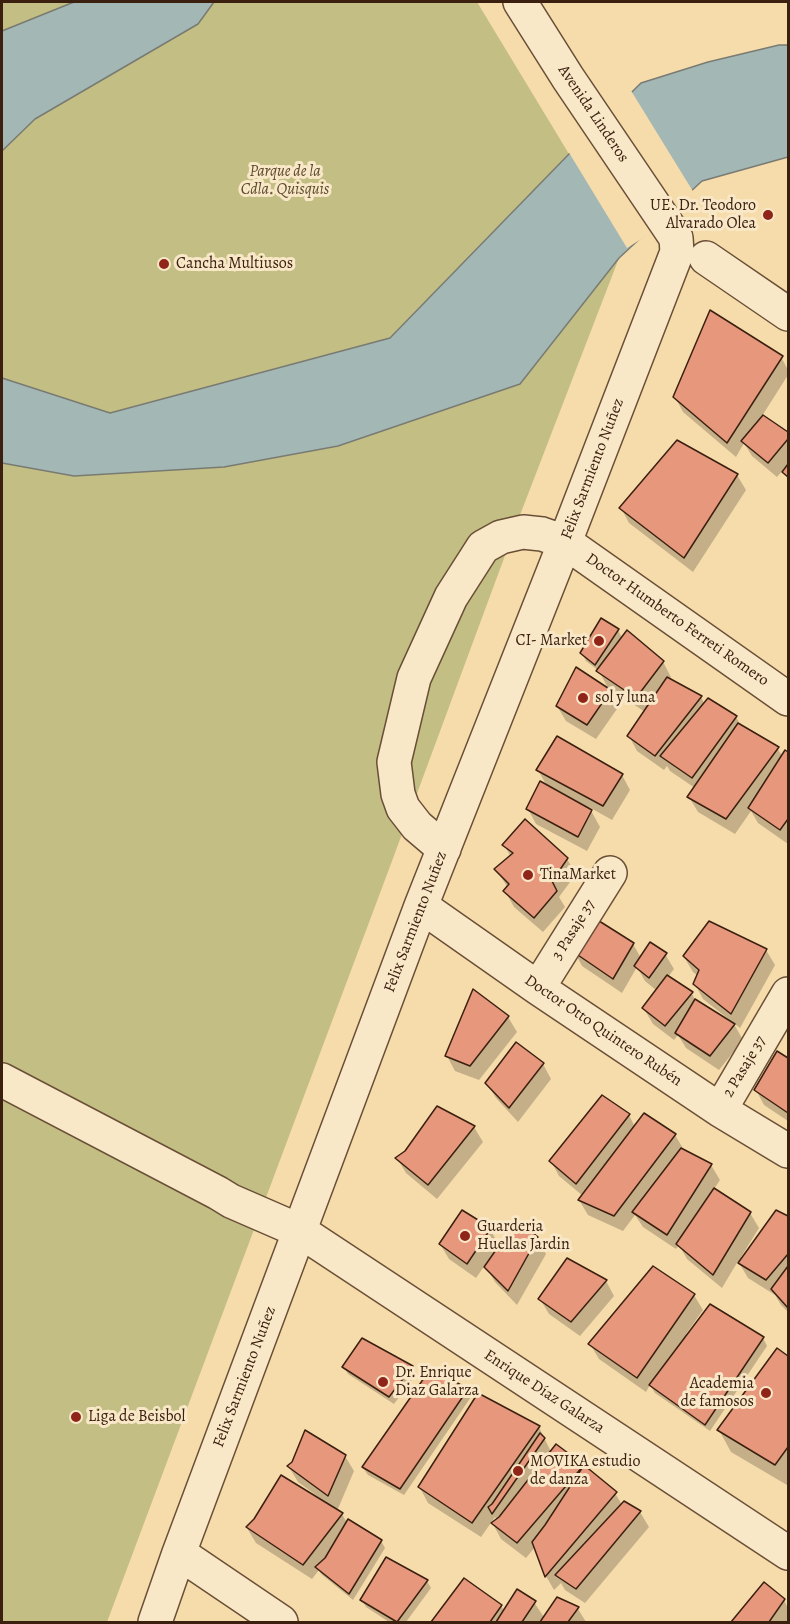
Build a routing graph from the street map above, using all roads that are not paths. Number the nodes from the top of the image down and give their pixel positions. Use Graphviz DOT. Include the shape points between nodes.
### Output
graph roads {
  1 [pos="520,2"];
  2 [pos="668,226"];
  3 [pos="706,258"];
  4 [pos="789,314"];
  5 [pos="565,542"];
  6 [pos="789,699"];
  7 [pos="444,849"];
  8 [pos="610,873"];
  9 [pos="421,906"];
  10 [pos="538,988"];
  11 [pos="789,994"];
  12 [pos="2,1080"];
  13 [pos="720,1110"];
  14 [pos="789,1151"];
  15 [pos="300,1231"];
  16 [pos="180,1552"];
  17 [pos="789,1553"];
  18 [pos="155,1623"];
  19 [pos="281,1623"];
  1 -- 2 [label="street, Avenida Linderos"];
  2 -- 5 [label="street, Felix Sarmiento Nuñez" via="676,238 677,252"];
  3 -- 4 [label="street"];
  5 -- 6 [label="street, Doctor Humberto Ferreti Romero"];
  5 -- 7 [label="street, Felix Sarmiento Nuñez"];
  5 -- 7 [label="street, Doctor Humberto Ferreti Romero" via="523,532 501,537 483,547 451,597 414,678 394,762 398,794 417,826"];
  7 -- 9 [label="street, Felix Sarmiento Nuñez"];
  8 -- 10 [label="street, 3 Pasaje 37"];
  9 -- 10 [label="street, Doctor Otto Quintero Rubén"];
  9 -- 15 [label="street, Felix Sarmiento Nuñez"];
  10 -- 13 [label="street, Doctor Otto Quintero Rubén"];
  11 -- 13 [label="street, 2 Pasaje 37"];
  12 -- 15 [label="street, Enrique Díaz Galarza" via="231,1202"];
  13 -- 14 [label="street, Doctor Otto Quintero Rubén"];
  15 -- 16 [label="street, Felix Sarmiento Nuñez"];
  15 -- 17 [label="street, Enrique Díaz Galarza"];
  16 -- 18 [label="street, Felix Sarmiento Nuñez"];
  16 -- 19 [label="street"];
}
